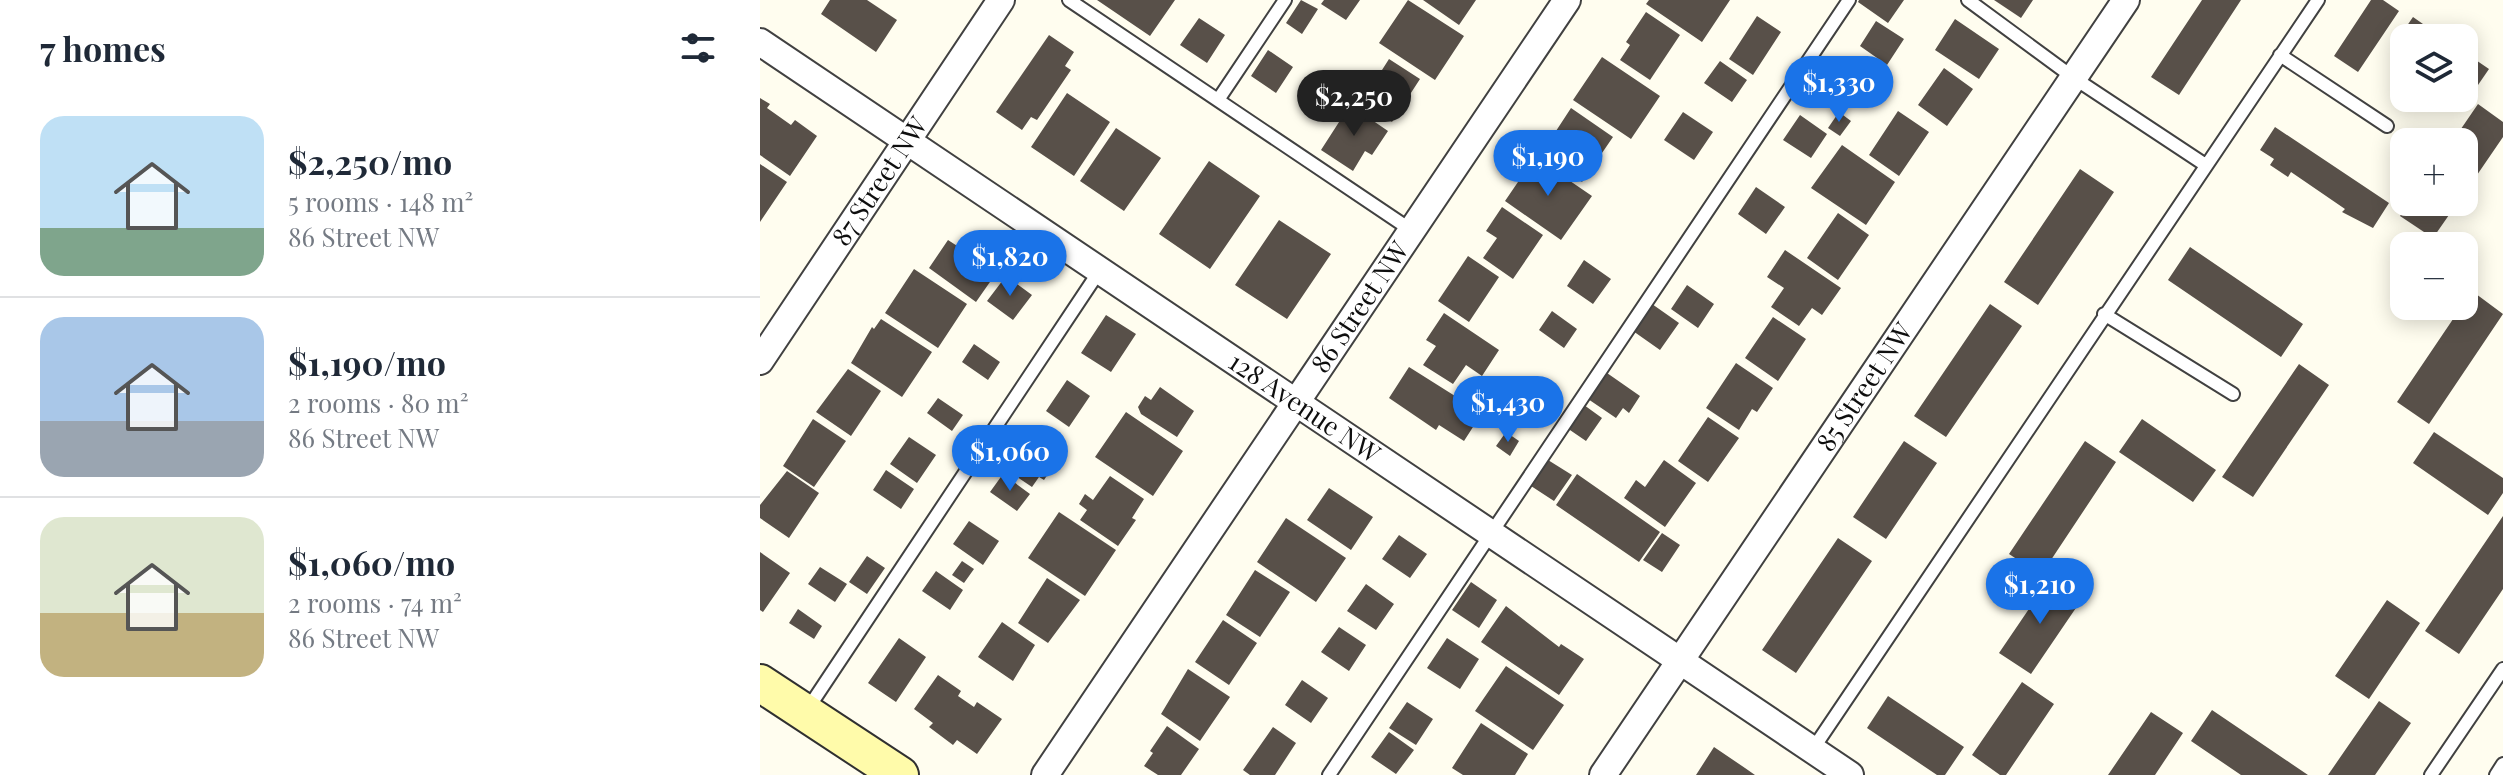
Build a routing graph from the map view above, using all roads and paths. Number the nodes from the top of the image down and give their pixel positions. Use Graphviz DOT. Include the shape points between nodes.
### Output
graph roads {
  1 [pos="1001,0"];
  2 [pos="1069,0"];
  3 [pos="1285,0"];
  4 [pos="1567,0"];
  5 [pos="1849,0"];
  6 [pos="1968,0"];
  7 [pos="2126,0"];
  8 [pos="2318,0"];
  9 [pos="760,42"];
  10 [pos="2280,55"];
  11 [pos="2074,78"];
  12 [pos="1218,100"];
  13 [pos="2387,126"];
  14 [pos="908,142"];
  15 [pos="2204,164"];
  16 [pos="1411,230"];
  17 [pos="1100,270"];
  18 [pos="2104,314"];
  19 [pos="760,361"];
  20 [pos="2233,394"];
  21 [pos="1295,401"];
  22 [pos="1490,533"];
  23 [pos="1681,661"];
  24 [pos="2503,669"];
  25 [pos="760,683"];
  26 [pos="805,713"];
  27 [pos="1813,749"];
  28 [pos="2503,764"];
  29 [pos="2503,772"];
  30 [pos="900,775"];
  31 [pos="1045,775"];
  32 [pos="1329,775"];
  33 [pos="1603,775"];
  34 [pos="1850,775"];
  35 [pos="2431,775"];
  36 [pos="2496,775"];
  1 -- 14 [label="street, 87 Street NW"];
  2 -- 12 [label="lane"];
  3 -- 12 [label="lane"];
  4 -- 16 [label="street, 86 Street NW"];
  5 -- 22 [label="lane"];
  6 -- 11 [label="lane"];
  7 -- 11 [label="street, 85 Street NW"];
  8 -- 10 [label="lane"];
  9 -- 14 [label="street, 128 Avenue NW"];
  10 -- 13 [label="lane"];
  10 -- 15 [label="lane"];
  11 -- 15 [label="lane"];
  11 -- 23 [label="street, 85 Street NW"];
  12 -- 16 [label="lane"];
  14 -- 17 [label="street, 128 Avenue NW"];
  14 -- 19 [label="street, 87 Street NW"];
  15 -- 18 [label="lane"];
  16 -- 21 [label="street, 86 Street NW"];
  17 -- 21 [label="street, 128 Avenue NW"];
  17 -- 26 [label="lane"];
  18 -- 20 [label="lane"];
  18 -- 27 [label="lane"];
  21 -- 22 [label="street, 128 Avenue NW"];
  21 -- 31 [label="street, 86 Street NW"];
  22 -- 23 [label="street, 128 Avenue NW"];
  22 -- 32 [label="lane"];
  23 -- 27 [label="street, 128 Avenue NW"];
  23 -- 33 [label="street, 85 Street NW"];
  24 -- 35 [label="lane"];
  25 -- 26 [label="main road"];
  26 -- 30 [label="main road"];
  27 -- 34 [label="street, 128 Avenue NW"];
  28 -- 36 [label="lane"];
  29 -- 36 [label="lane"];
}
